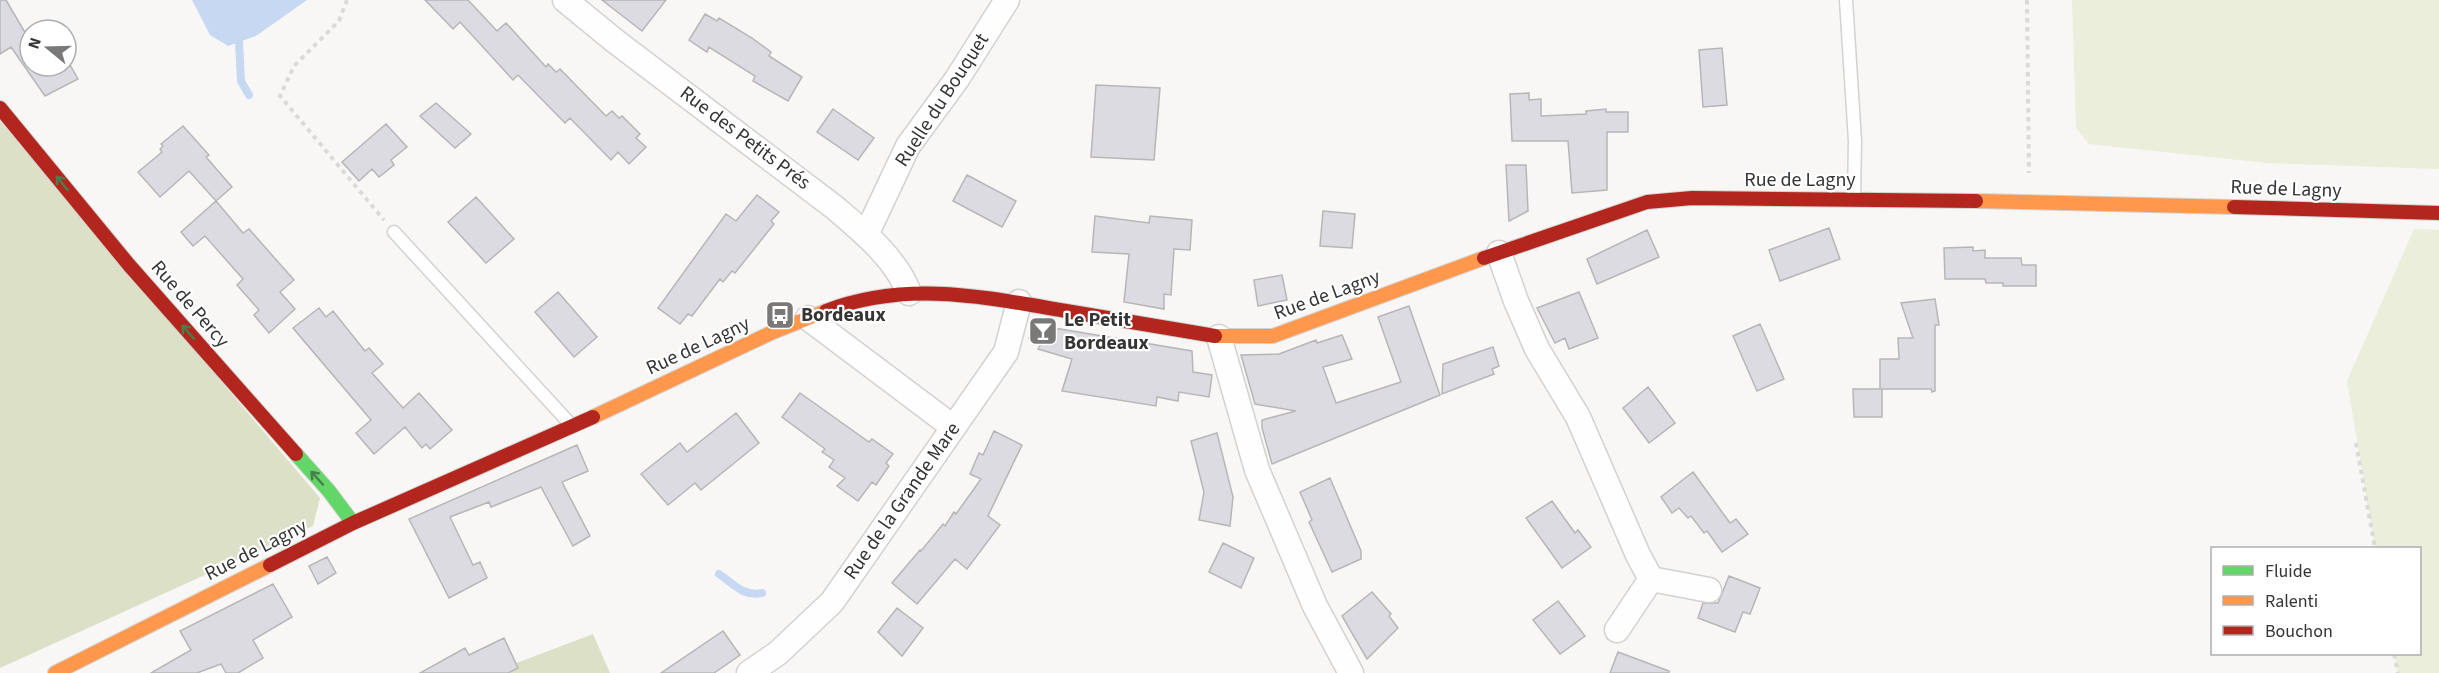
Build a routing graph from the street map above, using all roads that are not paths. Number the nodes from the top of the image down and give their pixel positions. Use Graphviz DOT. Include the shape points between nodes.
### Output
graph roads {
  1 [pos="564,0"];
  2 [pos="1007,0"];
  3 [pos="1846,0"];
  4 [pos="0,108"];
  5 [pos="1854,200"];
  6 [pos="2439,213"];
  7 [pos="394,232"];
  8 [pos="866,235"];
  9 [pos="1499,253"];
  10 [pos="909,293"];
  11 [pos="1019,302"];
  12 [pos="808,318"];
  13 [pos="1219,337"];
  14 [pos="573,426"];
  15 [pos="953,427"];
  16 [pos="353,523"];
  17 [pos="1651,579"];
  18 [pos="1709,590"];
  19 [pos="1617,630"];
  20 [pos="55,673"];
  21 [pos="749,673"];
  22 [pos="1351,673"];
  1 -- 8 [label="street, Rue des Petits Prés"];
  2 -- 8 [label="street, Ruelle du Bouquet" via="908,146"];
  3 -- 5 [label="lane" via="1855,141"];
  16 -- 4 [label="main road, Rue de Percy, one-way" via="129,265"];
  5 -- 6 [label="main road, Rue de Lagny"];
  5 -- 9 [label="main road, Rue de Lagny" via="1692,198 1647,202"];
  7 -- 14 [label="lane"];
  8 -- 10 [label="street, Rue des Petits Prés" via="902,276"];
  9 -- 13 [label="main road, Rue de Lagny" via="1273,336"];
  9 -- 17 [label="street" via="1537,349 1578,417"];
  10 -- 11 [label="main road, Rue de Lagny" via="967,294"];
  10 -- 12 [label="main road, Rue de Lagny" via="844,304"];
  11 -- 13 [label="main road, Rue de Lagny"];
  11 -- 15 [label="street, Rue de la Grande Mare" via="1006,352"];
  12 -- 14 [label="main road, Rue de Lagny"];
  12 -- 15 [label="street"];
  13 -- 22 [label="street" via="1257,470 1315,606"];
  14 -- 16 [label="main road, Rue de Lagny"];
  15 -- 21 [label="street, Rue de la Grande Mare" via="832,602 778,653"];
  16 -- 20 [label="main road, Rue de Lagny"];
  17 -- 18 [label="street"];
  17 -- 19 [label="street"];
}
